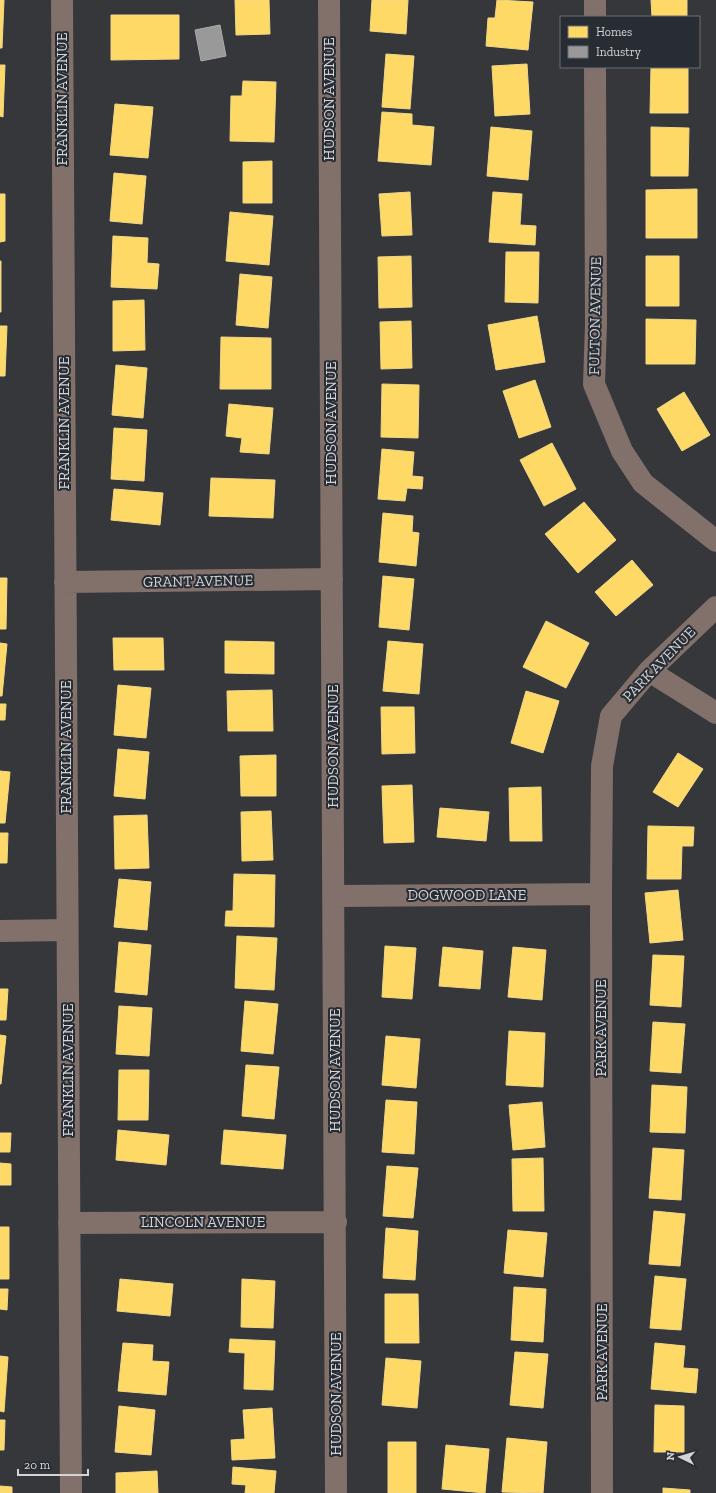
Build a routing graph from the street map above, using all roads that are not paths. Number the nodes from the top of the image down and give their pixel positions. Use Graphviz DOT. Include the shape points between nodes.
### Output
graph roads {
  1 [pos="62,0"];
  2 [pos="329,0"];
  3 [pos="595,0"];
  4 [pos="595,16"];
  5 [pos="595,68"];
  6 [pos="716,541"];
  7 [pos="332,579"];
  8 [pos="65,582"];
  9 [pos="716,607"];
  10 [pos="648,671"];
  11 [pos="716,713"];
  12 [pos="601,894"];
  13 [pos="334,896"];
  14 [pos="67,930"];
  15 [pos="0,931"];
  16 [pos="336,1222"];
  17 [pos="69,1223"];
  18 [pos="71,1493"];
  19 [pos="336,1493"];
  20 [pos="602,1493"];
  1 -- 8 [label="street, FRANKLIN AVENUE"];
  2 -- 7 [label="street, HUDSON AVENUE"];
  3 -- 4 [label="street"];
  5 -- 6 [label="street, FULTON AVENUE" via="594,384 622,451 643,483"];
  7 -- 8 [label="street, GRANT AVENUE"];
  7 -- 13 [label="street, HUDSON AVENUE"];
  8 -- 14 [label="street, FRANKLIN AVENUE"];
  9 -- 10 [label="street, PARK AVENUE"];
  10 -- 11 [label="street"];
  10 -- 12 [label="street, PARK AVENUE" via="611,716 602,766"];
  12 -- 13 [label="street, DOGWOOD LANE"];
  12 -- 20 [label="street, PARK AVENUE"];
  13 -- 16 [label="street, HUDSON AVENUE"];
  14 -- 15 [label="street"];
  14 -- 17 [label="street, FRANKLIN AVENUE"];
  16 -- 17 [label="street, LINCOLN AVENUE"];
  16 -- 19 [label="street, HUDSON AVENUE"];
  17 -- 18 [label="street, FRANKLIN AVENUE"];
}
